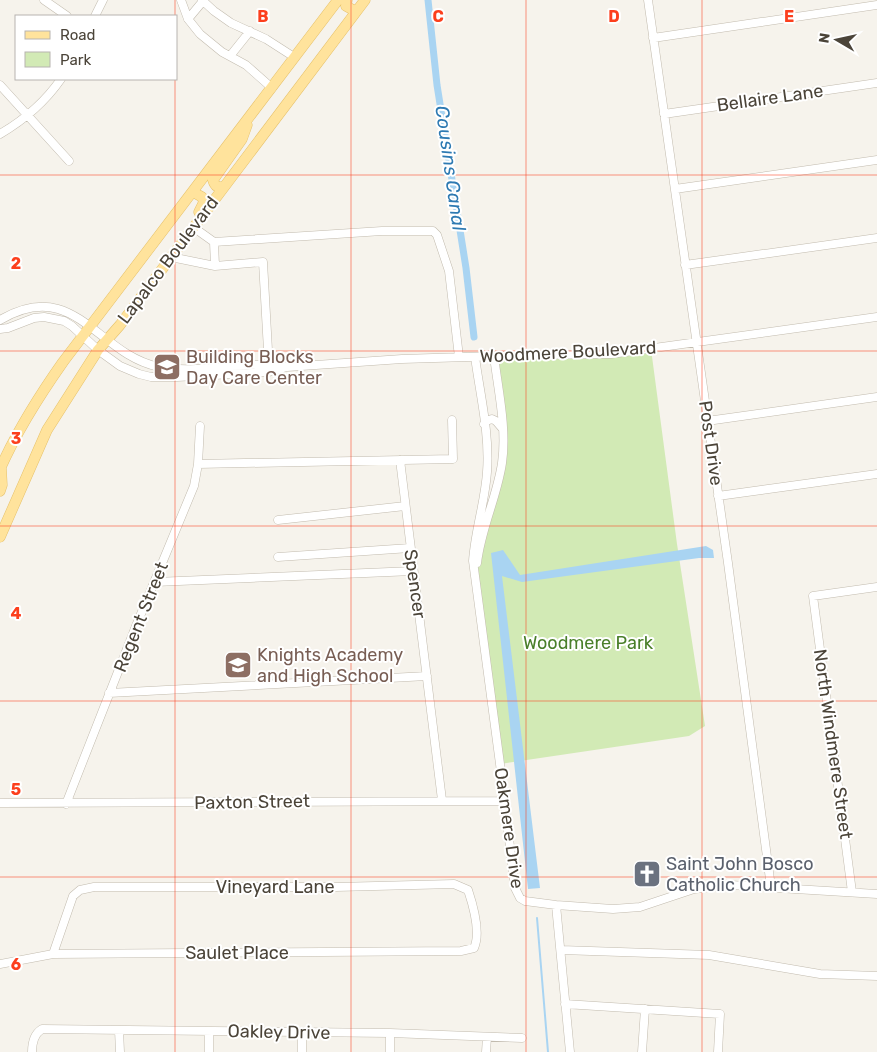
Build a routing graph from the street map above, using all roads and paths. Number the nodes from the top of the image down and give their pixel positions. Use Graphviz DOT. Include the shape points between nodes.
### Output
graph roads {
  1 [pos="44,0"];
  2 [pos="103,0"];
  3 [pos="181,0"];
  4 [pos="202,0"];
  5 [pos="338,0"];
  6 [pos="346,0"];
  7 [pos="365,0"];
  8 [pos="648,0"];
  9 [pos="877,5"];
  10 [pos="355,11"];
  11 [pos="66,15"];
  12 [pos="96,15"];
  13 [pos="188,19"];
  14 [pos="250,31"];
  15 [pos="653,38"];
  16 [pos="230,56"];
  17 [pos="294,57"];
  18 [pos="60,80"];
  19 [pos="877,83"];
  20 [pos="0,85"];
  21 [pos="272,88"];
  22 [pos="664,114"];
  23 [pos="27,116"];
  24 [pos="249,117"];
  25 [pos="0,134"];
  26 [pos="877,160"];
  27 [pos="69,161"];
  28 [pos="224,187"];
  29 [pos="675,189"];
  30 [pos="193,192"];
  31 [pos="193,227"];
  32 [pos="877,238"];
  33 [pos="214,242"];
  34 [pos="170,257"];
  35 [pos="685,264"];
  36 [pos="215,266"];
  37 [pos="155,277"];
  38 [pos="877,317"];
  39 [pos="0,320"];
  40 [pos="91,326"];
  41 [pos="0,329"];
  42 [pos="84,336"];
  43 [pos="107,339"];
  44 [pos="696,343"];
  45 [pos="98,350"];
  46 [pos="494,356"];
  47 [pos="459,357"];
  48 [pos="476,357"];
  49 [pos="268,364"];
  50 [pos="286,367"];
  51 [pos="269,372"];
  52 [pos="877,397"];
  53 [pos="452,420"];
  54 [pos="707,421"];
  55 [pos="484,424"];
  56 [pos="200,426"];
  57 [pos="502,428"];
  58 [pos="400,460"];
  59 [pos="198,464"];
  60 [pos="1,468"];
  61 [pos="877,474"];
  62 [pos="0,490"];
  63 [pos="718,496"];
  64 [pos="405,506"];
  65 [pos="278,520"];
  66 [pos="1,534"];
  67 [pos="410,548"];
  68 [pos="278,557"];
  69 [pos="413,570"];
  70 [pos="476,577"];
  71 [pos="155,582"];
  72 [pos="877,587"];
  73 [pos="427,676"];
  74 [pos="109,693"];
  75 [pos="442,800"];
  76 [pos="504,801"];
  77 [pos="0,803"];
  78 [pos="66,804"];
  79 [pos="771,887"];
  80 [pos="852,892"];
  81 [pos="877,894"];
  82 [pos="556,905"];
  83 [pos="474,948"];
  84 [pos="561,950"];
  85 [pos="53,954"];
  86 [pos="0,964"];
  87 [pos="877,976"];
  88 [pos="566,1004"];
  89 [pos="645,1009"];
  90 [pos="119,1030"];
  91 [pos="209,1031"];
  92 [pos="302,1032"];
  93 [pos="390,1033"];
  94 [pos="487,1037"];
  95 [pos="522,1038"];
  96 [pos="32,1052"];
  97 [pos="120,1052"];
  98 [pos="209,1052"];
  99 [pos="302,1052"];
  100 [pos="390,1052"];
  101 [pos="486,1052"];
  102 [pos="570,1052"];
  103 [pos="642,1052"];
  104 [pos="718,1052"];
  1 -- 11 [label="street"];
  2 -- 12 [label="street"];
  3 -- 13 [label="street"];
  4 -- 13 [label="street"];
  4 -- 14 [label="street" via="231,23"];
  5 -- 17 [label="main road, Lapalco Boulevard"];
  6 -- 10 [label="main road" via="346,6"];
  7 -- 10 [label="main road, Lapalco Boulevard"];
  8 -- 15 [label="street, Post Drive"];
  9 -- 15 [label="street"];
  10 -- 28 [label="main road, Lapalco Boulevard"];
  13 -- 16 [label="street" via="200,34"];
  14 -- 16 [label="street"];
  14 -- 17 [label="street"];
  15 -- 22 [label="street, Post Drive"];
  16 -- 21 [label="street" via="246,65"];
  17 -- 21 [label="main road, Lapalco Boulevard"];
  18 -- 23 [label="street"];
  19 -- 22 [label="street, Bellaire Lane"];
  20 -- 23 [label="street"];
  21 -- 24 [label="main road, Lapalco Boulevard"];
  22 -- 29 [label="street, Post Drive"];
  23 -- 25 [label="street"];
  23 -- 27 [label="street"];
  24 -- 28 [label="main road" via="242,140 212,180 214,185"];
  24 -- 30 [label="main road, Lapalco Boulevard"];
  26 -- 29 [label="street"];
  28 -- 31 [label="main road, Lapalco Boulevard"];
  29 -- 35 [label="street, Post Drive"];
  30 -- 37 [label="main road" via="202,197 203,208 168,252"];
  30 -- 40 [label="main road, Lapalco Boulevard"];
  31 -- 33 [label="street"];
  31 -- 34 [label="main road, Lapalco Boulevard"];
  32 -- 35 [label="street"];
  33 -- 36 [label="street"];
  33 -- 47 [label="street" via="382,231 434,231 449,271"];
  34 -- 36 [label="street"];
  34 -- 37 [label="main road, Lapalco Boulevard"];
  35 -- 44 [label="street, Post Drive"];
  36 -- 49 [label="street" via="263,262"];
  37 -- 43 [label="main road, Lapalco Boulevard"];
  38 -- 44 [label="street, Woodmere Boulevard"];
  39 -- 40 [label="street, Woodmere Boulevard" via="24,308 45,306 61,308"];
  40 -- 42 [label="main road, Lapalco Boulevard"];
  40 -- 43 [label="street, Woodmere Boulevard"];
  41 -- 42 [label="street, Woodmere Boulevard" via="44,317 64,321"];
  42 -- 45 [label="street, Woodmere Boulevard"];
  42 -- 60 [label="main road, Lapalco Boulevard" via="34,404"];
  43 -- 45 [label="main road, Lapalco Boulevard"];
  43 -- 49 [label="street, Woodmere Boulevard" via="136,359 161,367 196,369"];
  44 -- 46 [label="street, Woodmere Boulevard" via="611,354"];
  44 -- 54 [label="street, Post Drive"];
  45 -- 51 [label="street, Woodmere Boulevard" via="128,370 151,377"];
  45 -- 66 [label="main road, Lapalco Boulevard" via="47,430"];
  46 -- 48 [label="street, Woodmere Boulevard"];
  46 -- 57 [label="street, Oakmere Drive"];
  47 -- 48 [label="street, Woodmere Boulevard"];
  47 -- 50 [label="street, Woodmere Boulevard"];
  48 -- 55 [label="street, Oakmere Drive"];
  49 -- 50 [label="street, Woodmere Boulevard"];
  49 -- 51 [label="street"];
  50 -- 51 [label="street, Woodmere Boulevard"];
  52 -- 54 [label="street"];
  53 -- 58 [label="street" via="453,459"];
  54 -- 63 [label="street, Post Drive"];
  55 -- 57 [label="street" via="492,419"];
  55 -- 70 [label="street, Oakmere Drive" via="488,459 473,561"];
  56 -- 59 [label="street, Regent Street"];
  57 -- 70 [label="street, Oakmere Drive" via="502,462 483,532"];
  58 -- 59 [label="street"];
  58 -- 64 [label="street, Spencer"];
  59 -- 71 [label="street, Regent Street" via="194,486"];
  60 -- 62 [label="main road"];
  61 -- 63 [label="street"];
  63 -- 79 [label="street, Post Drive"];
  64 -- 65 [label="street"];
  64 -- 67 [label="street, Spencer"];
  67 -- 68 [label="street"];
  67 -- 69 [label="street, Spencer"];
  69 -- 71 [label="street"];
  69 -- 73 [label="street, Spencer"];
  70 -- 76 [label="street, Oakmere Drive"];
  71 -- 74 [label="street, Regent Street"];
  72 -- 80 [label="street, North Windmere Street" via="813,596"];
  73 -- 74 [label="street"];
  73 -- 75 [label="street, Spencer"];
  74 -- 78 [label="street, Regent Street"];
  75 -- 76 [label="street, Paxton Street"];
  75 -- 78 [label="street, Paxton Street"];
  76 -- 82 [label="street, Oakmere Drive" via="517,894 525,901"];
  77 -- 78 [label="street, Paxton Street"];
  79 -- 80 [label="street, Oakmere Drive"];
  79 -- 82 [label="street, Oakmere Drive" via="709,886 678,893 640,908"];
  80 -- 81 [label="street, Oakmere Drive"];
  82 -- 84 [label="street"];
  83 -- 85 [label="street, Saulet Place" via="461,951"];
  83 -- 85 [label="street, Vineyard Lane" via="477,942 474,909 468,890 454,884 336,888 94,887 80,890 73,896"];
  84 -- 87 [label="street" via="709,955 820,974"];
  84 -- 88 [label="street"];
  85 -- 86 [label="street, Saulet Place"];
  88 -- 89 [label="street"];
  88 -- 102 [label="street"];
  89 -- 103 [label="street"];
  89 -- 104 [label="street" via="720,1014"];
  90 -- 91 [label="street, Oakley Drive"];
  90 -- 96 [label="street, Oakley Drive" via="42,1029 37,1032"];
  90 -- 97 [label="street"];
  91 -- 92 [label="street, Oakley Drive"];
  91 -- 98 [label="street"];
  92 -- 93 [label="street, Oakley Drive"];
  92 -- 99 [label="street"];
  93 -- 94 [label="street, Oakley Drive"];
  93 -- 100 [label="street"];
  94 -- 95 [label="street, Oakley Drive"];
  94 -- 101 [label="street"];
}
